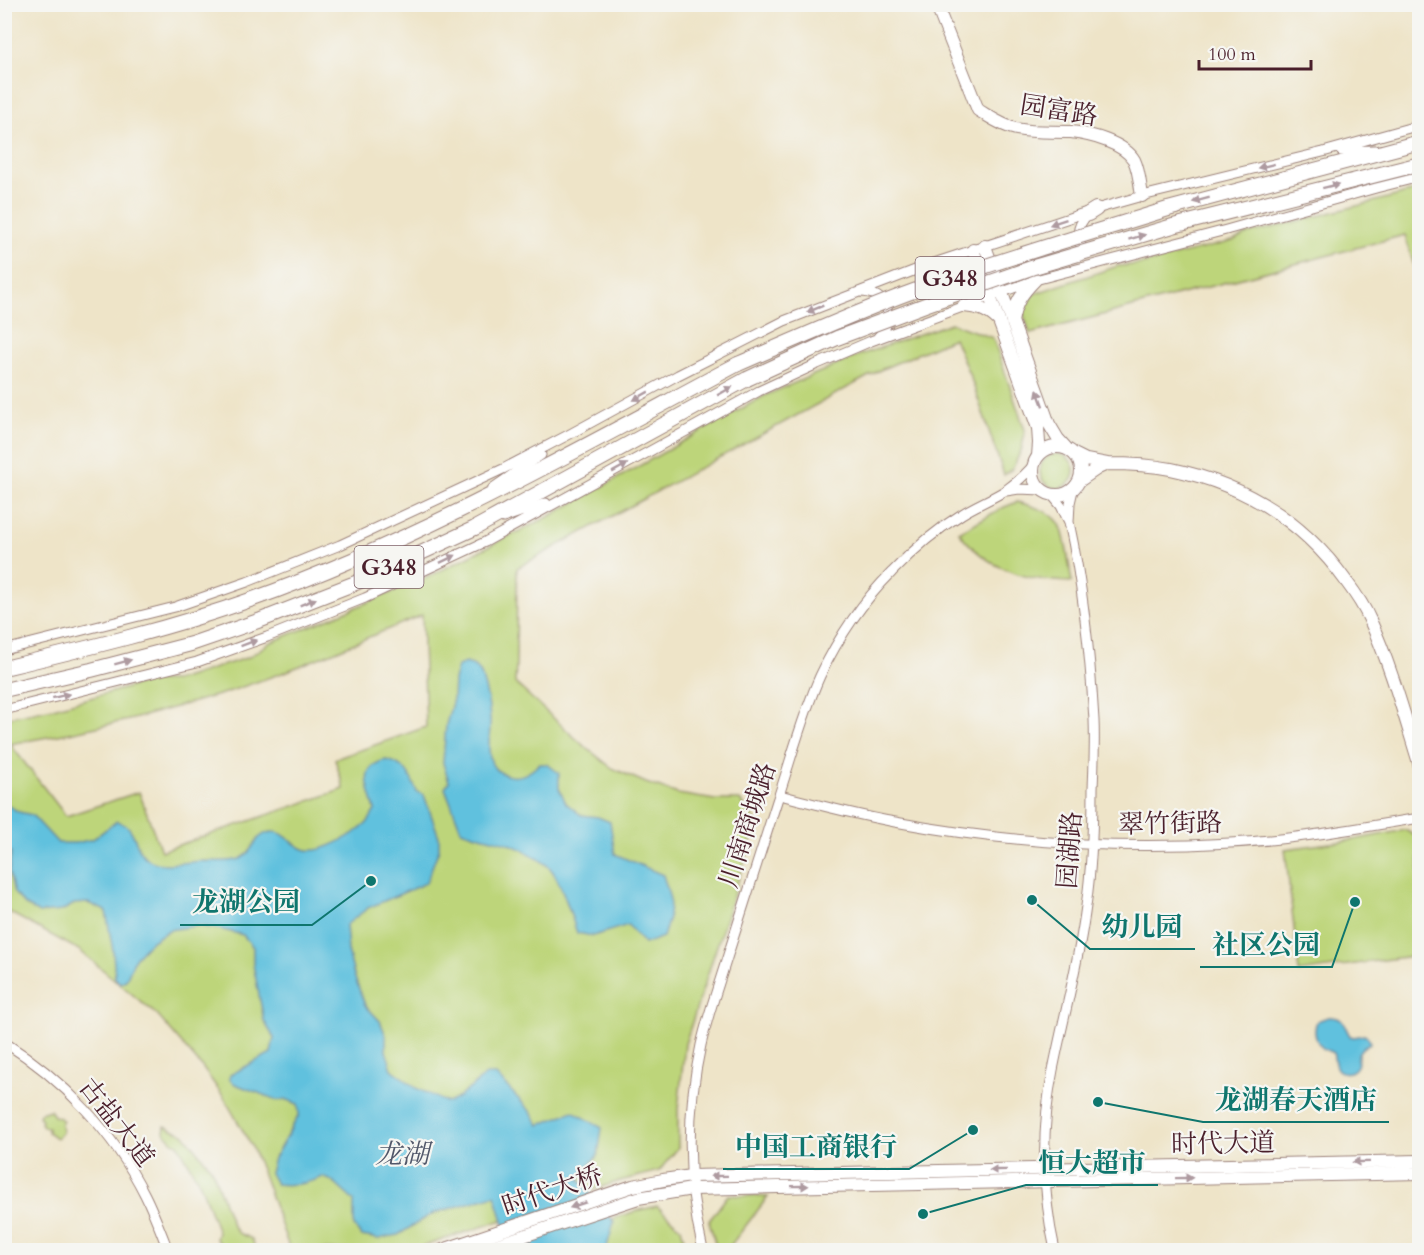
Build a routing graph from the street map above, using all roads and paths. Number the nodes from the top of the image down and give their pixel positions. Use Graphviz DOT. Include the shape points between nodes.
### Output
graph roads {
  1 [pos="936,4"];
  2 [pos="1419,125"];
  3 [pos="1419,142"];
  4 [pos="1394,149"];
  5 [pos="1323,152"];
  6 [pos="1419,165"];
  7 [pos="1419,177"];
  8 [pos="1376,188"];
  9 [pos="1142,196"];
  10 [pos="1092,212"];
  11 [pos="979,248"];
  12 [pos="1108,260"];
  13 [pos="1035,280"];
  14 [pos="852,294"];
  15 [pos="996,294"];
  16 [pos="964,306"];
  17 [pos="999,322"];
  18 [pos="1012,323"];
  19 [pos="871,341"];
  20 [pos="570,434"];
  21 [pos="1072,452"];
  22 [pos="1036,461"];
  23 [pos="1107,464"];
  24 [pos="1076,485"];
  25 [pos="1004,491"];
  26 [pos="1047,493"];
  27 [pos="573,494"];
  28 [pos="465,507"];
  29 [pos="1069,522"];
  30 [pos="475,528"];
  31 [pos="4,650"];
  32 [pos="4,668"];
  33 [pos="4,690"];
  34 [pos="4,710"];
  35 [pos="1419,766"];
  36 [pos="780,795"];
  37 [pos="1419,818"];
  38 [pos="1092,844"];
  39 [pos="4,1042"];
  40 [pos="1419,1161"];
  41 [pos="1419,1173"];
  42 [pos="1045,1175"];
  43 [pos="692,1183"];
  44 [pos="636,1192"];
  45 [pos="486,1245"];
  46 [pos="168,1251"];
  47 [pos="443,1251"];
  48 [pos="703,1251"];
  49 [pos="1055,1251"];
  1 -- 9 [label="main road, 园富路" via="978,110 1013,129 1073,132 1121,147 1133,158"];
  2 -- 5 [label="street"];
  3 -- 4 [label="highway, G348"];
  4 -- 5 [label="street"];
  4 -- 28 [label="highway, G348, one-way, bridge" via="1168,209 919,289 738,364"];
  5 -- 9 [label="street, one-way"];
  6 -- 8 [label="street"];
  30 -- 6 [label="highway, G348, one-way, bridge" via="747,379 837,338 1034,267 1173,226"];
  7 -- 8 [label="street"];
  8 -- 12 [label="street"];
  9 -- 10 [label="street"];
  10 -- 11 [label="street, one-way"];
  10 -- 12 [label="street" via="1078,228 1080,245 1091,256"];
  11 -- 14 [label="street"];
  11 -- 15 [label="main road"];
  12 -- 13 [label="street"];
  13 -- 15 [label="street"];
  13 -- 18 [label="main road" via="1019,299"];
  14 -- 19 [label="street" via="877,295 887,308 888,324"];
  14 -- 20 [label="street, one-way" via="784,321"];
  15 -- 16 [label="street"];
  15 -- 17 [label="main road"];
  15 -- 18 [label="main road"];
  16 -- 17 [label="main road" via="987,311"];
  16 -- 19 [label="street"];
  17 -- 22 [label="main road" via="1038,428"];
  21 -- 18 [label="main road, one-way" via="1049,424"];
  27 -- 19 [label="street, one-way" via="759,391"];
  20 -- 28 [label="street"];
  20 -- 31 [label="street" via="351,541 247,582 174,607"];
  21 -- 22 [label="main road" via="1051,448"];
  21 -- 23 [label="main road" via="1086,460"];
  21 -- 24 [label="main road" via="1082,471"];
  22 -- 25 [label="street"];
  22 -- 26 [label="main road" via="1034,477 1038,487"];
  23 -- 24 [label="main road"];
  23 -- 35 [label="main road" via="1170,469 1210,480 1264,504 1302,532 1336,567 1369,618"];
  24 -- 26 [label="main road" via="1063,495"];
  24 -- 29 [label="street"];
  25 -- 26 [label="street"];
  25 -- 36 [label="street, 川南商城路" via="963,513 913,551 851,622 819,678"];
  26 -- 29 [label="street" via="1061,506"];
  27 -- 30 [label="street"];
  34 -- 27 [label="street, one-way" via="197,662 267,637 399,583"];
  28 -- 32 [label="highway, G348" via="347,562 254,599 180,624"];
  29 -- 38 [label="street, 园湖路" via="1086,617 1094,722"];
  33 -- 30 [label="highway, G348, one-way" via="191,644 261,620 358,582"];
  36 -- 38 [label="street, 翠竹街路" via="907,824"];
  36 -- 43 [label="street, 川南商城路" via="701,1045 690,1133"];
  37 -- 38 [label="street, 翠竹街路" via="1230,843"];
  38 -- 42 [label="street, 园湖路" via="1072,986 1052,1072"];
  39 -- 46 [label="street, 古盐大道" via="63,1087 111,1142 144,1193"];
  40 -- 42 [label="main road, 时代大道, one-way"];
  42 -- 41 [label="main road, 时代大道, one-way"];
  42 -- 43 [label="main road, 时代大道"];
  42 -- 49 [label="street, 园湖路"];
  43 -- 44 [label="main road, 时代大道" via="663,1180"];
  43 -- 48 [label="street, 川南商城路"];
  44 -- 45 [label="main road, 时代大桥"];
  45 -- 47 [label="main road"];
}
